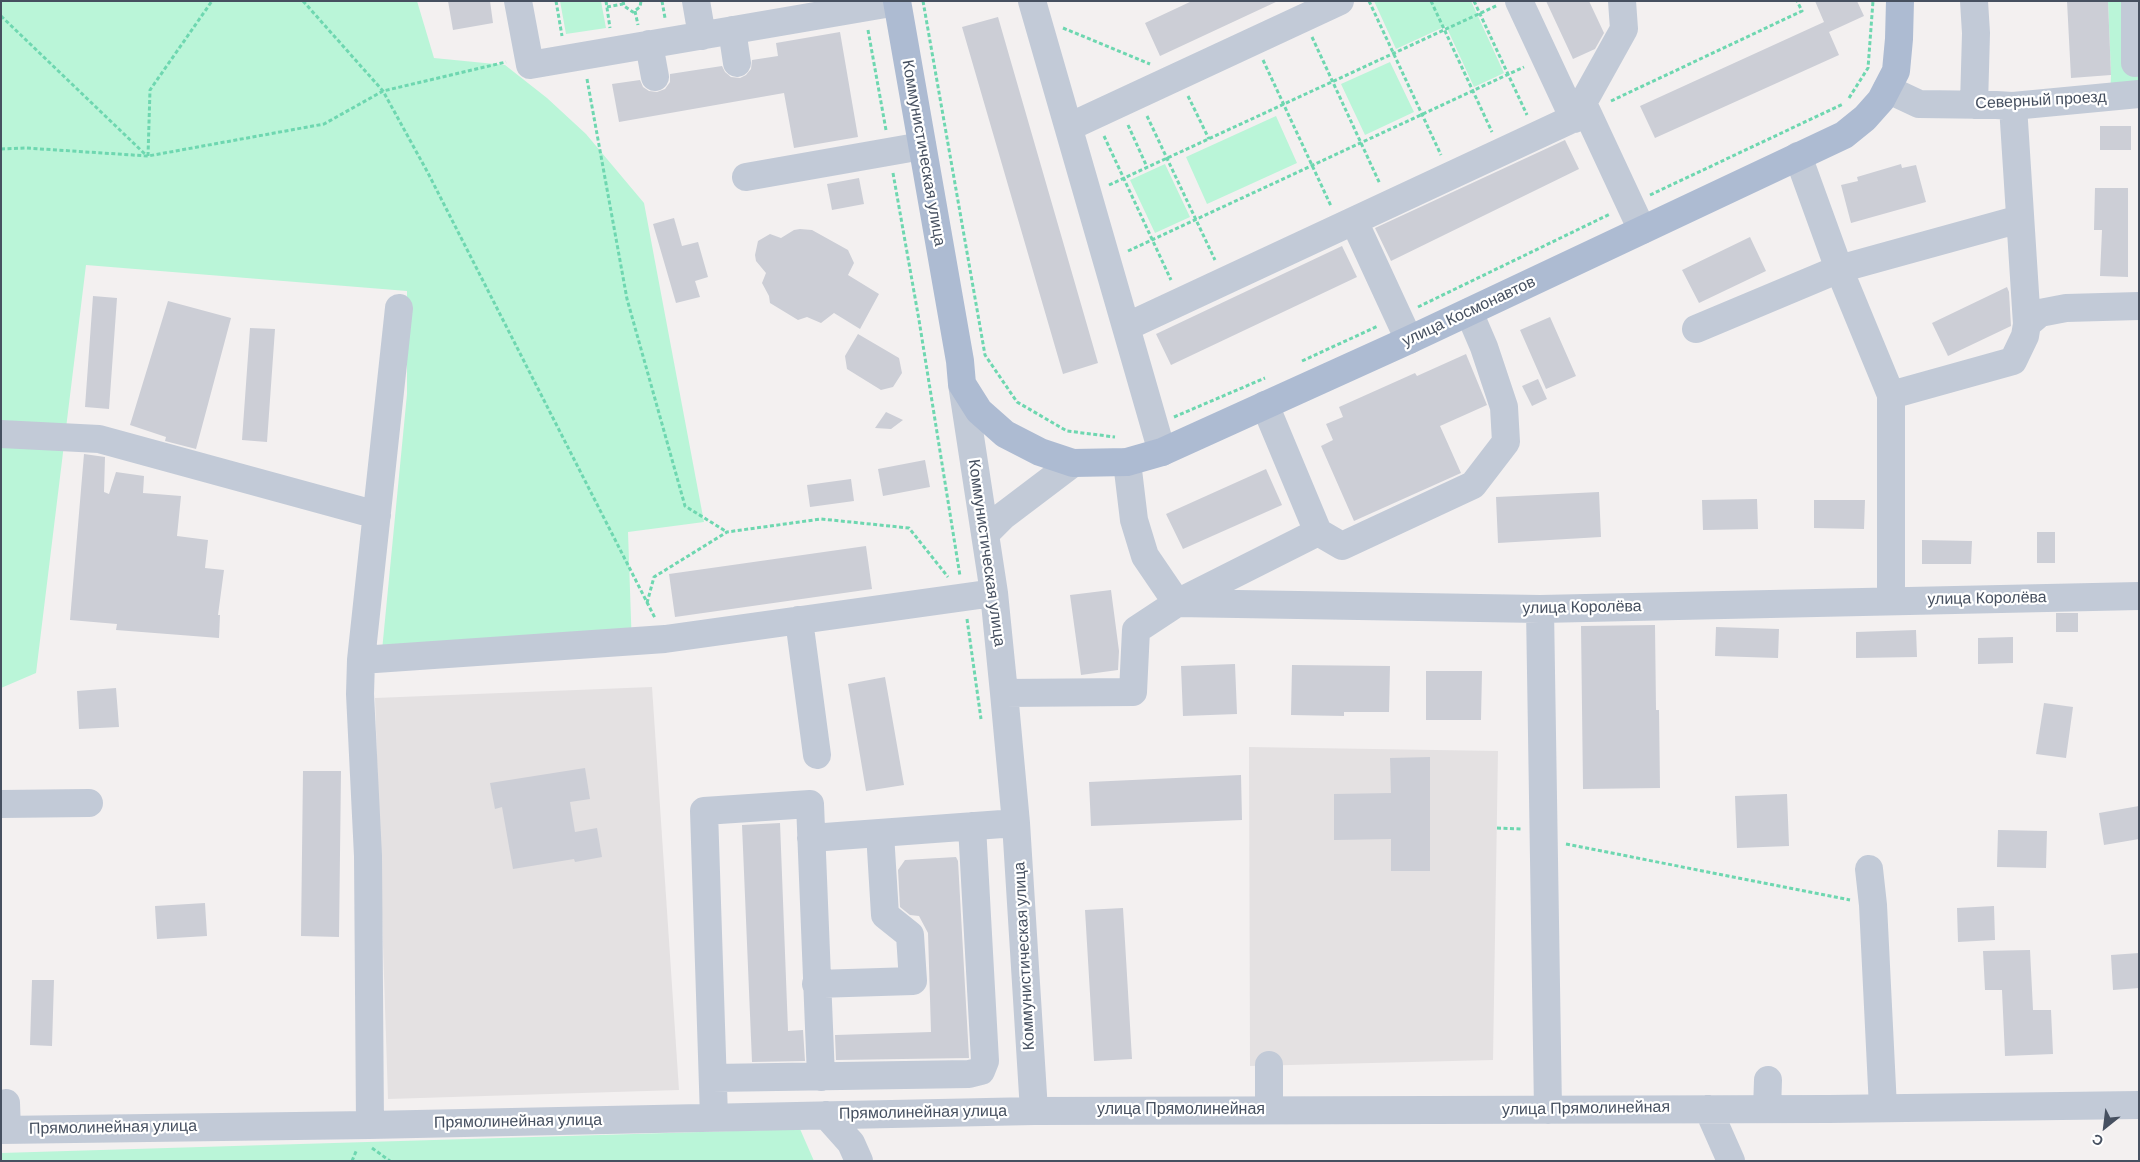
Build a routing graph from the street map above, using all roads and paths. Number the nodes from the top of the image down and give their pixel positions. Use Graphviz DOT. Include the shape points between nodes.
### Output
graph roads {
  1 [pos="212,1"];
  2 [pos="302,1"];
  3 [pos="518,1"];
  4 [pos="556,1"];
  5 [pos="641,1"];
  6 [pos="696,1"];
  7 [pos="923,1"];
  8 [pos="1340,1"];
  9 [pos="1369,1"];
  10 [pos="1431,1"];
  11 [pos="1474,1"];
  12 [pos="1506,1"];
  13 [pos="1519,1"];
  14 [pos="1622,1"];
  15 [pos="1797,1"];
  16 [pos="1873,1"];
  17 [pos="1900,1"];
  18 [pos="1974,1"];
  19 [pos="2136,1"];
  20 [pos="623,2"];
  21 [pos="897,2"];
  22 [pos="607,7"];
  23 [pos="864,7"];
  24 [pos="1034,9"];
  25 [pos="792,10"];
  26 [pos="1480,13"];
  27 [pos="1,16"];
  28 [pos="1303,18"];
  29 [pos="732,30"];
  30 [pos="1444,30"];
  31 [pos="702,36"];
  32 [pos="1254,41"];
  33 [pos="650,44"];
  34 [pos="1394,54"];
  35 [pos="528,57"];
  36 [pos="575,57"];
  37 [pos="1545,57"];
  38 [pos="738,63"];
  39 [pos="2135,63"];
  40 [pos="1509,75"];
  41 [pos="1179,76"];
  42 [pos="655,77"];
  43 [pos="1333,82"];
  44 [pos="1887,89"];
  45 [pos="384,91"];
  46 [pos="1472,91"];
  47 [pos="2139,94"];
  48 [pos="1284,104"];
  49 [pos="1117,105"];
  50 [pos="1974,105"];
  51 [pos="2013,106"];
  52 [pos="1422,114"];
  53 [pos="1581,116"];
  54 [pos="1069,127"];
  55 [pos="1537,136"];
  56 [pos="1209,139"];
  57 [pos="1361,142"];
  58 [pos="922,146"];
  59 [pos="1,149"];
  60 [pos="890,152"];
  61 [pos="1501,153"];
  62 [pos="148,156"];
  63 [pos="1798,156"];
  64 [pos="1167,159"];
  65 [pos="1312,165"];
  66 [pos="1147,168"];
  67 [pos="1451,176"];
  68 [pos="746,177"];
  69 [pos="1124,178"];
  70 [pos="1088,195"];
  71 [pos="1390,204"];
  72 [pos="1630,204"];
  73 [pos="1196,219"];
  74 [pos="2020,219"];
  75 [pos="1348,224"];
  76 [pos="1642,230"];
  77 [pos="1152,239"];
  78 [pos="1107,260"];
  79 [pos="1839,269"];
  80 [pos="1224,281"];
  81 [pos="1181,301"];
  82 [pos="2139,306"];
  83 [pos="399,308"];
  84 [pos="1469,312"];
  85 [pos="2027,324"];
  86 [pos="1126,327"];
  87 [pos="1404,328"];
  88 [pos="1696,329"];
  89 [pos="1296,364"];
  90 [pos="1270,375"];
  91 [pos="962,384"];
  92 [pos="1891,395"];
  93 [pos="1265,405"];
  94 [pos="1155,426"];
  95 [pos="1,434"];
  96 [pos="1116,437"];
  97 [pos="1162,452"];
  98 [pos="1127,462"];
  99 [pos="1073,463"];
  100 [pos="376,515"];
  101 [pos="727,532"];
  102 [pos="1318,532"];
  103 [pos="985,534"];
  104 [pos="994,593"];
  105 [pos="2139,596"];
  106 [pos="963,598"];
  107 [pos="1891,601"];
  108 [pos="1177,602"];
  109 [pos="647,603"];
  110 [pos="1540,609"];
  111 [pos="799,620"];
  112 [pos="665,639"];
  113 [pos="361,660"];
  114 [pos="1004,694"];
  115 [pos="982,726"];
  116 [pos="817,755"];
  117 [pos="89,803"];
  118 [pos="1,804"];
  119 [pos="1016,823"];
  120 [pos="972,826"];
  121 [pos="1497,828"];
  122 [pos="1526,829"];
  123 [pos="880,833"];
  124 [pos="811,838"];
  125 [pos="1563,843"];
  126 [pos="1869,868"];
  127 [pos="1873,905"];
  128 [pos="816,984"];
  129 [pos="1269,1065"];
  130 [pos="821,1077"];
  131 [pos="713,1078"];
  132 [pos="1768,1080"];
  133 [pos="6,1103"];
  134 [pos="2139,1105"];
  135 [pos="1883,1108"];
  136 [pos="1708,1109"];
  137 [pos="1767,1109"];
  138 [pos="1034,1110"];
  139 [pos="1269,1110"];
  140 [pos="1548,1110"];
  141 [pos="826,1116"];
  142 [pos="714,1117"];
  143 [pos="370,1125"];
  144 [pos="4,1130"];
  145 [pos="860,1161"];
  146 [pos="1731,1161"];
  1 -- 62 [label="path" via="150,90"];
  2 -- 45 [label="path"];
  3 -- 35 [label="street"];
  4 -- 36 [label="path"];
  5 -- 20 [label="path" via="640,7 633,12"];
  6 -- 31 [label="street"];
  7 -- 96 [label="path" via="985,355 1017,402 1067,431"];
  8 -- 28 [label="street"];
  9 -- 34 [label="path"];
  10 -- 30 [label="path"];
  11 -- 26 [label="path"];
  12 -- 26 [label="path"];
  13 -- 37 [label="street"];
  14 -- 53 [label="street" via="1624,29"];
  15 -- 53 [label="path" via="1802,11"];
  16 -- 72 [label="path" via="1868,68 1847,103"];
  17 -- 44 [label="main road, улица Космонавтов" via="1896,70"];
  18 -- 50 [label="street"];
  19 -- 39 [label="street"];
  20 -- 22 [label="path"];
  21 -- 23 [label="street"];
  21 -- 58 [label="main road, Коммунистическая улица"];
  23 -- 25 [label="street"];
  23 -- 60 [label="path"];
  24 -- 41 [label="path"];
  24 -- 54 [label="street"];
  25 -- 29 [label="street"];
  26 -- 30 [label="path"];
  26 -- 40 [label="path"];
  27 -- 62 [label="path"];
  28 -- 32 [label="street"];
  28 -- 43 [label="path"];
  29 -- 31 [label="street"];
  29 -- 38 [label="street"];
  30 -- 34 [label="path"];
  30 -- 46 [label="path"];
  31 -- 33 [label="street"];
  32 -- 41 [label="street"];
  32 -- 48 [label="path"];
  33 -- 36 [label="street"];
  33 -- 42 [label="street"];
  34 -- 43 [label="path"];
  34 -- 52 [label="path"];
  35 -- 36 [label="street" via="530,65"];
  35 -- 45 [label="path"];
  36 -- 101 [label="path" via="627,299 685,506"];
  37 -- 40 [label="path"];
  37 -- 53 [label="street"];
  40 -- 46 [label="path"];
  40 -- 55 [label="path"];
  41 -- 49 [label="street"];
  41 -- 56 [label="path"];
  43 -- 48 [label="path"];
  43 -- 57 [label="path"];
  44 -- 50 [label="street, Северный проезд" via="1920,104"];
  44 -- 63 [label="main road, улица Космонавтов" via="1865,118 1844,135"];
  45 -- 62 [label="path" via="324,124"];
  45 -- 109 [label="path"];
  46 -- 52 [label="path"];
  46 -- 61 [label="path"];
  47 -- 51 [label="street, Северный проезд"];
  48 -- 56 [label="path"];
  48 -- 65 [label="path"];
  49 -- 54 [label="street"];
  49 -- 64 [label="path"];
  49 -- 66 [label="path"];
  49 -- 69 [label="path"];
  50 -- 51 [label="street, Северный проезд"];
  51 -- 74 [label="street"];
  52 -- 57 [label="path"];
  52 -- 67 [label="path"];
  53 -- 55 [label="street"];
  53 -- 72 [label="street"];
  54 -- 70 [label="street"];
  55 -- 61 [label="street"];
  56 -- 64 [label="path"];
  57 -- 65 [label="path"];
  57 -- 71 [label="path"];
  58 -- 60 [label="street"];
  58 -- 91 [label="main road, Коммунистическая улица"];
  59 -- 62 [label="path"];
  60 -- 68 [label="street"];
  60 -- 106 [label="path"];
  61 -- 67 [label="street"];
  63 -- 76 [label="main road, улица Космонавтов"];
  63 -- 79 [label="street"];
  64 -- 66 [label="path"];
  64 -- 73 [label="path"];
  65 -- 73 [label="path"];
  65 -- 75 [label="path"];
  66 -- 69 [label="path"];
  67 -- 71 [label="street"];
  69 -- 70 [label="path"];
  69 -- 77 [label="path"];
  70 -- 78 [label="street"];
  71 -- 75 [label="street"];
  72 -- 76 [label="street"];
  72 -- 87 [label="path"];
  73 -- 77 [label="path"];
  73 -- 80 [label="path"];
  74 -- 79 [label="street"];
  74 -- 85 [label="street"];
  75 -- 80 [label="street"];
  75 -- 87 [label="street"];
  76 -- 84 [label="main road, улица Космонавтов"];
  77 -- 78 [label="path"];
  77 -- 81 [label="path"];
  78 -- 86 [label="street"];
  79 -- 88 [label="street"];
  79 -- 92 [label="street"];
  80 -- 81 [label="street"];
  81 -- 86 [label="street"];
  82 -- 85 [label="street" via="2066,308 2040,313"];
  83 -- 100 [label="street"];
  84 -- 87 [label="main road, улица Космонавтов"];
  84 -- 102 [label="street" via="1504,407 1506,442 1473,485 1342,546"];
  85 -- 92 [label="street" via="2013,361"];
  86 -- 94 [label="street"];
  87 -- 89 [label="path"];
  87 -- 93 [label="main road, улица Космонавтов"];
  90 -- 94 [label="path"];
  91 -- 99 [label="main road, улица Космонавтов" via="979,411 1005,434 1040,452"];
  91 -- 103 [label="street, Коммунистическая улица"];
  92 -- 107 [label="street"];
  93 -- 97 [label="main road, улица Космонавтов"];
  93 -- 102 [label="street"];
  94 -- 97 [label="street"];
  95 -- 100 [label="street" via="99,439"];
  97 -- 98 [label="main road, улица Космонавтов"];
  98 -- 99 [label="main road, улица Космонавтов"];
  98 -- 108 [label="street" via="1134,520 1145,556"];
  99 -- 103 [label="street" via="1003,516"];
  100 -- 113 [label="street"];
  101 -- 106 [label="path" via="821,519 910,528"];
  101 -- 109 [label="path" via="654,577"];
  102 -- 108 [label="street"];
  103 -- 104 [label="street, Коммунистическая улица"];
  104 -- 106 [label="street"];
  104 -- 114 [label="street, Коммунистическая улица"];
  105 -- 107 [label="street, улица Королёва"];
  106 -- 111 [label="street"];
  106 -- 115 [label="path"];
  107 -- 110 [label="street, улица Королёва"];
  108 -- 110 [label="street, улица Королёва"];
  108 -- 114 [label="street" via="1136,630 1133,692"];
  109 -- 112 [label="path"];
  110 -- 140 [label="street"];
  111 -- 112 [label="street"];
  111 -- 116 [label="street"];
  112 -- 113 [label="street"];
  113 -- 143 [label="street" via="368,856"];
  114 -- 119 [label="street, Коммунистическая улица"];
  117 -- 118 [label="street"];
  119 -- 120 [label="street"];
  119 -- 138 [label="street, Коммунистическая улица"];
  120 -- 123 [label="street"];
  120 -- 130 [label="street" via="986,1061 981,1070 969,1074"];
  121 -- 122 [label="path"];
  123 -- 124 [label="street"];
  123 -- 128 [label="street" via="885,915 910,935 913,981"];
  124 -- 128 [label="street"];
  124 -- 131 [label="street" via="810,804 704,811"];
  125 -- 127 [label="path"];
  126 -- 127 [label="street"];
  127 -- 135 [label="street"];
  128 -- 130 [label="street"];
  129 -- 139 [label="street"];
  130 -- 131 [label="street"];
  131 -- 142 [label="street"];
  132 -- 137 [label="street"];
  133 -- 144 [label="street"];
  134 -- 135 [label="street, улица Прямолинейная"];
  135 -- 137 [label="street, улица Прямолинейная"];
  136 -- 137 [label="street, улица Прямолинейная"];
  136 -- 140 [label="street, улица Прямолинейная"];
  136 -- 146 [label="street"];
  138 -- 139 [label="street, улица Прямолинейная"];
  138 -- 141 [label="street, Прямолинейная улица"];
  139 -- 140 [label="street, улица Прямолинейная"];
  141 -- 142 [label="street, Прямолинейная улица"];
  141 -- 145 [label="street" via="851,1143"];
  142 -- 143 [label="street, Прямолинейная улица"];
  143 -- 144 [label="street, Прямолинейная улица"];
}
